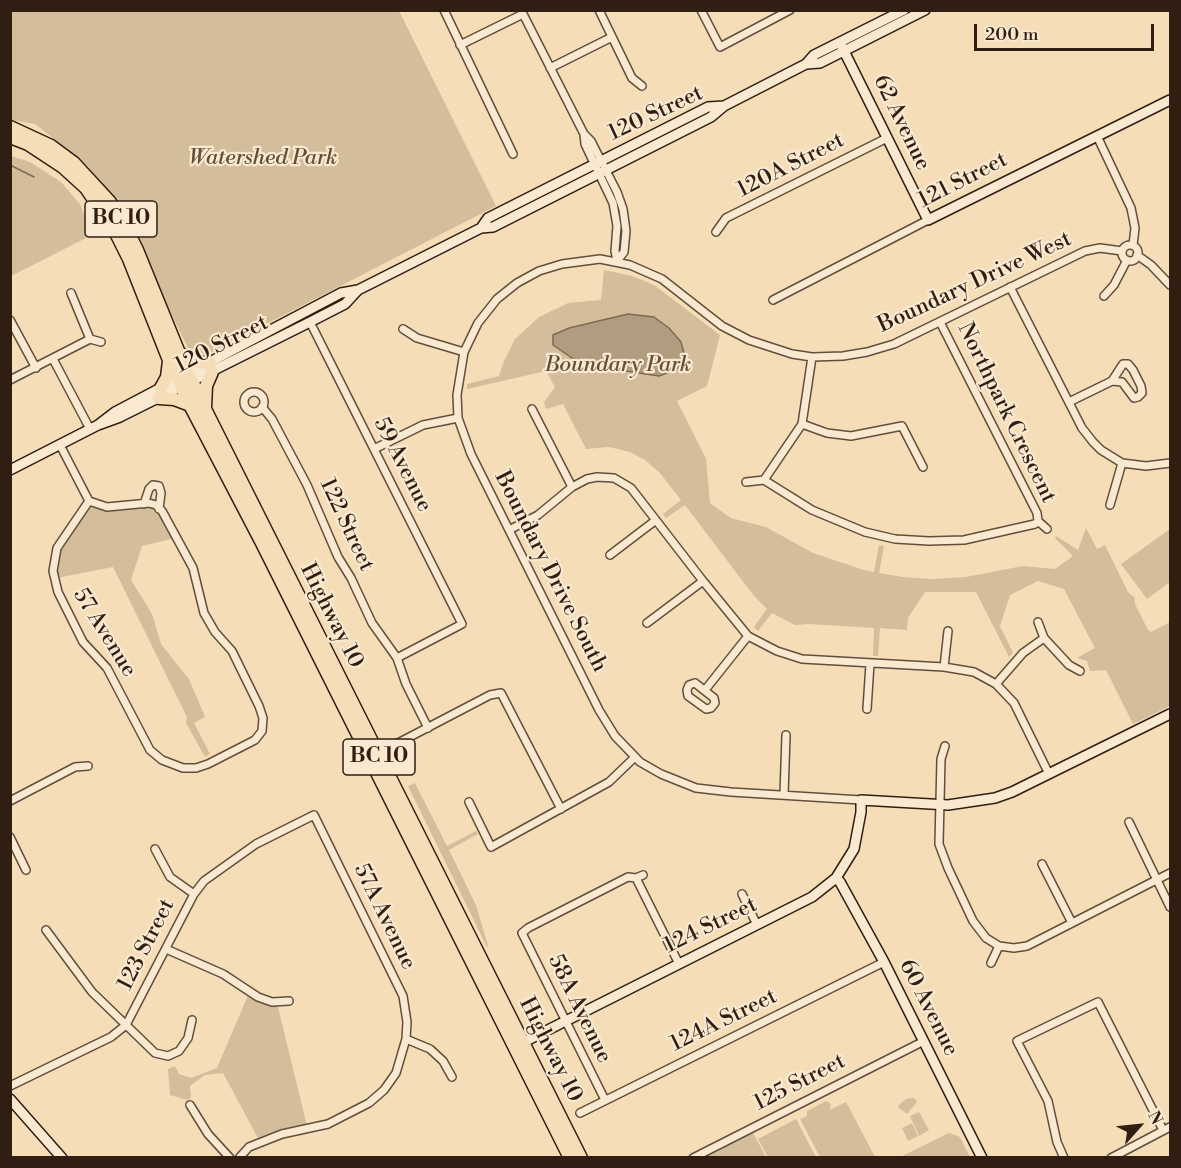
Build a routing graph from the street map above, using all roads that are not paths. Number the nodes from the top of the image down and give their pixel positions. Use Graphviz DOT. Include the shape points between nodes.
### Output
graph roads {
  1 [pos="444,10"];
  2 [pos="599,10"];
  3 [pos="701,10"];
  4 [pos="904,10"];
  5 [pos="925,10"];
  6 [pos="522,12"];
  7 [pos="786,12"];
  8 [pos="612,37"];
  9 [pos="460,45"];
  10 [pos="842,47"];
  11 [pos="550,68"];
  12 [pos="642,86"];
  13 [pos="1170,100"];
  14 [pos="10,127"];
  15 [pos="1097,136"];
  16 [pos="10,138"];
  17 [pos="886,138"];
  18 [pos="513,154"];
  19 [pos="601,167"];
  20 [pos="928,220"];
  21 [pos="716,232"];
  22 [pos="1133,245"];
  23 [pos="1122,251"];
  24 [pos="1137,255"];
  25 [pos="1127,260"];
  26 [pos="617,261"];
  27 [pos="1170,285"];
  28 [pos="1010,287"];
  29 [pos="358,290"];
  30 [pos="71,293"];
  31 [pos="1104,296"];
  32 [pos="773,300"];
  33 [pos="10,320"];
  34 [pos="310,322"];
  35 [pos="940,322"];
  36 [pos="403,329"];
  37 [pos="90,339"];
  38 [pos="101,342"];
  39 [pos="464,352"];
  40 [pos="174,357"];
  41 [pos="812,357"];
  42 [pos="52,359"];
  43 [pos="36,368"];
  44 [pos="211,368"];
  45 [pos="10,381"];
  46 [pos="185,381"];
  47 [pos="1112,381"];
  48 [pos="160,393"];
  49 [pos="1069,402"];
  50 [pos="190,405"];
  51 [pos="262,407"];
  52 [pos="205,409"];
  53 [pos="532,409"];
  54 [pos="458,418"];
  55 [pos="802,424"];
  56 [pos="94,427"];
  57 [pos="60,445"];
  58 [pos="374,449"];
  59 [pos="1122,463"];
  60 [pos="1170,463"];
  61 [pos="923,467"];
  62 [pos="10,470"];
  63 [pos="764,480"];
  64 [pos="746,482"];
  65 [pos="572,487"];
  66 [pos="89,501"];
  67 [pos="144,504"];
  68 [pos="1110,505"];
  69 [pos="159,508"];
  70 [pos="656,520"];
  71 [pos="1038,521"];
  72 [pos="1047,529"];
  73 [pos="509,530"];
  74 [pos="610,555"];
  75 [pos="703,581"];
  76 [pos="1038,622"];
  77 [pos="647,623"];
  78 [pos="948,631"];
  79 [pos="748,636"];
  80 [pos="1044,638"];
  81 [pos="398,658"];
  82 [pos="870,664"];
  83 [pos="944,667"];
  84 [pos="1080,670"];
  85 [pos="996,684"];
  86 [pos="705,690"];
  87 [pos="867,709"];
  88 [pos="1170,714"];
  89 [pos="428,728"];
  90 [pos="786,735"];
  91 [pos="945,746"];
  92 [pos="377,754"];
  93 [pos="635,757"];
  94 [pos="88,766"];
  95 [pos="1049,774"];
  96 [pos="784,795"];
  97 [pos="861,800"];
  98 [pos="10,801"];
  99 [pos="469,802"];
  100 [pos="939,805"];
  101 [pos="561,809"];
  102 [pos="314,815"];
  103 [pos="1129,822"];
  104 [pos="10,837"];
  105 [pos="154,849"];
  106 [pos="1042,864"];
  107 [pos="26,870"];
  108 [pos="1170,873"];
  109 [pos="836,878"];
  110 [pos="1157,879"];
  111 [pos="194,894"];
  112 [pos="742,894"];
  113 [pos="1170,907"];
  114 [pos="1072,923"];
  115 [pos="757,925"];
  116 [pos="46,930"];
  117 [pos="462,945"];
  118 [pos="999,946"];
  119 [pos="166,949"];
  120 [pos="884,962"];
  121 [pos="991,963"];
  122 [pos="679,964"];
  123 [pos="289,1001"];
  124 [pos="192,1020"];
  125 [pos="566,1020"];
  126 [pos="126,1025"];
  127 [pos="406,1039"];
  128 [pos="924,1041"];
  129 [pos="524,1042"];
  130 [pos="452,1077"];
  131 [pos="10,1086"];
  132 [pos="10,1099"];
  133 [pos="605,1100"];
  134 [pos="190,1105"];
  135 [pos="579,1113"];
  136 [pos="1167,1128"];
  137 [pos="696,1157"];
  138 [pos="62,1158"];
  139 [pos="230,1158"];
  140 [pos="239,1158"];
  141 [pos="570,1158"];
  142 [pos="581,1158"];
  143 [pos="982,1158"];
  144 [pos="1064,1158"];
  145 [pos="1111,1158"];
  1 -- 9 [label="street"];
  2 -- 8 [label="street"];
  3 -- 7 [label="street" via="720,47"];
  4 -- 10 [label="street, 120 Street"];
  5 -- 10 [label="street, 120 Street"];
  6 -- 9 [label="street"];
  6 -- 11 [label="street"];
  8 -- 11 [label="street"];
  8 -- 12 [label="street" via="632,78"];
  9 -- 18 [label="street"];
  10 -- 17 [label="street, 62 Avenue"];
  10 -- 19 [label="street, 120 Street" via="820,63 806,64 724,106 711,117"];
  11 -- 19 [label="street" via="584,134 585,144"];
  13 -- 15 [label="street, 121 Street"];
  14 -- 40 [label="highway, Highway 10 / BC 10" via="51,146 74,163 109,201 137,250"];
  15 -- 20 [label="street, 121 Street"];
  15 -- 22 [label="street" via="1131,208"];
  16 -- 40 [label="highway, Highway 10 / BC 10" via="28,144 63,167 101,208"];
  17 -- 20 [label="street, 62 Avenue"];
  17 -- 21 [label="street, 120A Street" via="726,219"];
  19 -- 26 [label="street" via="623,209 624,252"];
  19 -- 29 [label="street, 120 Street" via="488,218 481,228"];
  20 -- 32 [label="street, 121 Street"];
  22 -- 23 [label="street"];
  22 -- 24 [label="street"];
  23 -- 25 [label="street"];
  23 -- 28 [label="street, Boundary Drive West" via="1084,251"];
  24 -- 25 [label="street"];
  24 -- 27 [label="street"];
  25 -- 31 [label="street"];
  26 -- 39 [label="street, Boundary Drive South" via="562,264 517,283 497,299 478,323"];
  26 -- 41 [label="street, Boundary Drive West" via="662,279 722,326 748,340"];
  28 -- 35 [label="street, Boundary Drive West"];
  28 -- 49 [label="street"];
  29 -- 34 [label="street, 120 Street" via="345,304"];
  29 -- 44 [label="street, 120 Street" via="342,293"];
  30 -- 37 [label="street"];
  33 -- 43 [label="street"];
  34 -- 44 [label="street, 120 Street"];
  34 -- 58 [label="street, 59 Avenue"];
  35 -- 41 [label="street, Boundary Drive West" via="867,352"];
  35 -- 71 [label="street, Northpark Crescent"];
  36 -- 39 [label="street" via="417,338"];
  37 -- 38 [label="street"];
  37 -- 42 [label="street"];
  39 -- 54 [label="street, Boundary Drive South" via="457,395"];
  40 -- 44 [label="highway"];
  40 -- 46 [label="highway, Highway 10 / BC 10"];
  40 -- 48 [label="highway"];
  41 -- 55 [label="street"];
  42 -- 43 [label="street"];
  42 -- 56 [label="street"];
  43 -- 45 [label="street"];
  44 -- 46 [label="street, 120 Street"];
  44 -- 52 [label="highway"];
  46 -- 48 [label="street, 120 Street"];
  46 -- 50 [label="highway, Highway 10 / BC 10"];
  46 -- 52 [label="highway, Highway 10 / BC 10"];
  47 -- 47 [label="street" via="1122,382 1134,398 1142,393 1128,364 1120,365"];
  47 -- 49 [label="street"];
  48 -- 50 [label="highway"];
  48 -- 56 [label="street, 120 Street" via="120,417"];
  49 -- 59 [label="street" via="1093,442"];
  50 -- 117 [label="highway, Highway 10 / BC 10"];
  51 -- 81 [label="street, 122 Street" via="307,485 372,623"];
  52 -- 92 [label="highway, Highway 10 / BC 10"];
  53 -- 65 [label="street"];
  54 -- 58 [label="street" via="423,425"];
  54 -- 73 [label="street, Boundary Drive South" via="471,454"];
  55 -- 61 [label="street" via="851,436 902,426"];
  55 -- 63 [label="street"];
  56 -- 57 [label="street, 120 Street"];
  57 -- 62 [label="street, 120 Street"];
  57 -- 66 [label="street"];
  58 -- 81 [label="street, 59 Avenue" via="462,624"];
  59 -- 60 [label="street"];
  59 -- 68 [label="street"];
  63 -- 64 [label="street"];
  63 -- 71 [label="street, Northpark Crescent" via="812,510 865,532 895,538 964,540"];
  65 -- 70 [label="street" via="587,479 614,478 631,488"];
  65 -- 73 [label="street" via="548,508"];
  66 -- 67 [label="street" via="107,507"];
  66 -- 69 [label="street, 57 Avenue" via="57,548 53,572 58,592 83,642 107,668 150,750 162,760 196,768 255,740 262,731 263,718 232,651 204,613 193,568"];
  67 -- 69 [label="street"];
  67 -- 69 [label="street" via="149,489 159,486"];
  70 -- 74 [label="street"];
  70 -- 75 [label="street"];
  71 -- 72 [label="street, Northpark Crescent"];
  73 -- 93 [label="street, Boundary Drive South" via="599,710 615,736"];
  75 -- 77 [label="street"];
  75 -- 79 [label="street"];
  76 -- 80 [label="street"];
  78 -- 83 [label="street"];
  79 -- 82 [label="street" via="802,659"];
  79 -- 86 [label="street"];
  80 -- 84 [label="street" via="1068,665"];
  80 -- 85 [label="street"];
  81 -- 89 [label="street, 122 Street"];
  82 -- 83 [label="street"];
  82 -- 87 [label="street"];
  83 -- 85 [label="street" via="974,672"];
  85 -- 95 [label="street" via="1014,703"];
  88 -- 95 [label="street"];
  89 -- 92 [label="street"];
  89 -- 101 [label="street" via="501,693"];
  90 -- 96 [label="street"];
  91 -- 100 [label="street" via="940,759"];
  92 -- 129 [label="highway, Highway 10 / BC 10"];
  93 -- 96 [label="street, Boundary Drive South" via="661,774 696,788"];
  93 -- 101 [label="street" via="609,782"];
  94 -- 98 [label="street" via="75,767"];
  95 -- 100 [label="street" via="995,798"];
  96 -- 97 [label="street, Boundary Drive South"];
  97 -- 100 [label="street"];
  97 -- 109 [label="street, 124 Street" via="854,849"];
  99 -- 101 [label="street" via="491,847"];
  100 -- 118 [label="street" via="939,844 948,868 973,921 986,939"];
  102 -- 111 [label="street, 123 Street" via="256,844 204,881"];
  102 -- 127 [label="street, 57A Avenue" via="403,996"];
  103 -- 110 [label="street"];
  104 -- 107 [label="street"];
  105 -- 111 [label="street" via="170,877"];
  106 -- 114 [label="street"];
  108 -- 110 [label="street"];
  109 -- 115 [label="street, 124 Street" via="812,897"];
  109 -- 120 [label="street, 60 Avenue"];
  110 -- 113 [label="street"];
  110 -- 114 [label="street"];
  111 -- 119 [label="street, 123 Street"];
  112 -- 115 [label="street"];
  114 -- 118 [label="street" via="1026,946"];
  115 -- 122 [label="street, 124 Street"];
  116 -- 126 [label="street" via="92,992"];
  117 -- 129 [label="highway" via="470,950 513,1035"];
  117 -- 141 [label="highway, Highway 10 / BC 10"];
  118 -- 121 [label="street"];
  119 -- 123 [label="street" via="223,974 258,997 272,1002"];
  119 -- 126 [label="street, 123 Street"];
  120 -- 128 [label="street, 60 Avenue"];
  120 -- 133 [label="street, 124A Street"];
  122 -- 125 [label="street, 124 Street"];
  122 -- 125 [label="street, 58A Avenue" via="639,876 628,877 525,928"];
  124 -- 126 [label="street" via="188,1038 179,1051 168,1056 155,1053"];
  125 -- 129 [label="street, 124 Street"];
  125 -- 133 [label="street, 58A Avenue"];
  126 -- 131 [label="street, 123 Street" via="111,1037"];
  127 -- 130 [label="street" via="430,1049"];
  127 -- 140 [label="street" via="396,1073 369,1103 328,1124 282,1134 249,1147"];
  128 -- 137 [label="street, 125 Street"];
  128 -- 143 [label="street, 60 Avenue"];
  129 -- 142 [label="highway, Highway 10 / BC 10"];
  132 -- 138 [label="street"];
  133 -- 135 [label="street, 124A Street"];
  134 -- 139 [label="street" via="208,1134"];
  136 -- 144 [label="street" via="1098,1002 1017,1041 1048,1101"];
  136 -- 145 [label="street"];
}
